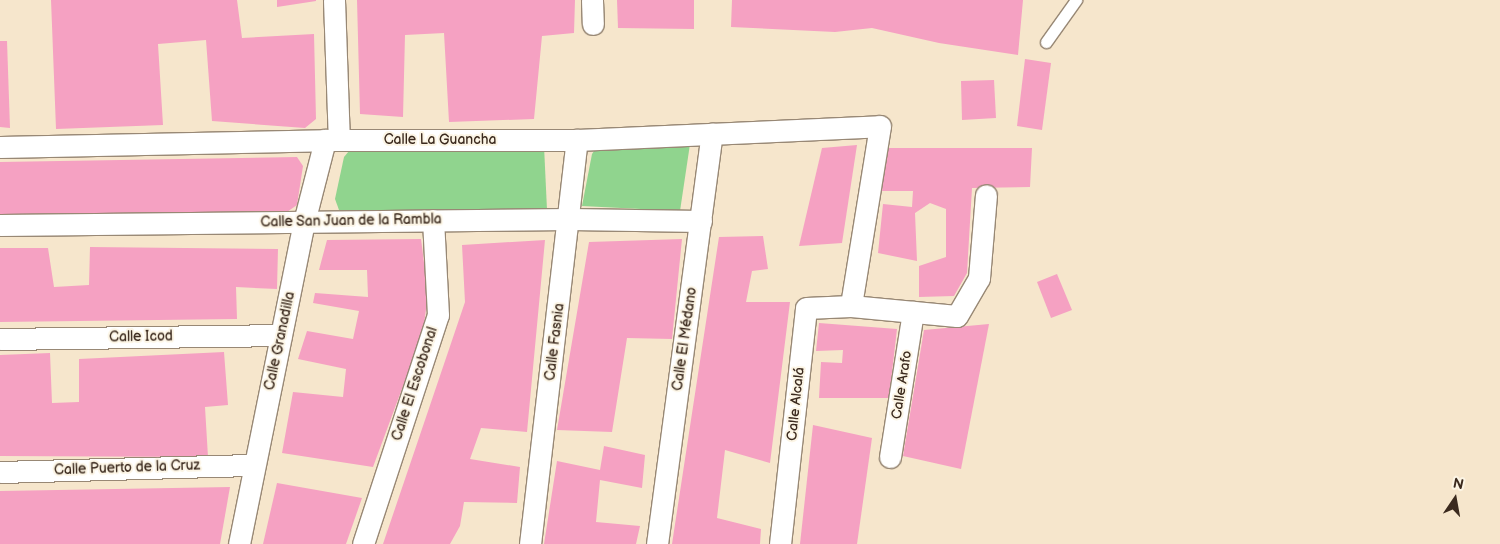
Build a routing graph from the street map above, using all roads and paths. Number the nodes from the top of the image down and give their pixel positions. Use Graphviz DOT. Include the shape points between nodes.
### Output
graph roads {
  1 [pos="334,0"];
  2 [pos="592,0"];
  3 [pos="1076,0"];
  4 [pos="592,24"];
  5 [pos="1046,42"];
  6 [pos="712,134"];
  7 [pos="332,140"];
  8 [pos="577,140"];
  9 [pos="0,147"];
  10 [pos="986,195"];
  11 [pos="570,219"];
  12 [pos="433,220"];
  13 [pos="701,221"];
  14 [pos="304,222"];
  15 [pos="0,225"];
  16 [pos="851,306"];
  17 [pos="913,312"];
  18 [pos="282,335"];
  19 [pos="0,339"];
  20 [pos="890,457"];
  21 [pos="254,465"];
  22 [pos="0,472"];
  23 [pos="239,544"];
  24 [pos="363,544"];
  25 [pos="530,544"];
  26 [pos="657,544"];
  27 [pos="780,544"];
  1 -- 7 [label="street, Calle Granadilla"];
  2 -- 4 [label="street"];
  3 -- 5 [label="lane"];
  6 -- 8 [label="street, Calle La Guancha"];
  6 -- 13 [label="street, Calle El Médano"];
  6 -- 16 [label="street, Calle La Guancha" via="880,126"];
  7 -- 8 [label="street, Calle La Guancha"];
  7 -- 9 [label="street, Calle La Guancha"];
  7 -- 14 [label="street, Calle Granadilla"];
  8 -- 11 [label="street, Calle Fasnia"];
  10 -- 17 [label="street, Calle Alcalá" via="979,278 957,316"];
  11 -- 12 [label="street, Calle San Juan de la Rambla"];
  11 -- 13 [label="street, Calle San Juan de la Rambla"];
  11 -- 25 [label="street, Calle Fasnia"];
  12 -- 14 [label="street, Calle San Juan de la Rambla"];
  12 -- 24 [label="street, Calle El Escobonal" via="438,315"];
  13 -- 26 [label="street, Calle El Médano"];
  14 -- 15 [label="street, Calle San Juan de la Rambla"];
  14 -- 18 [label="street, Calle Granadilla"];
  16 -- 17 [label="street, Calle Alcalá"];
  16 -- 27 [label="street, Calle Alcalá" via="806,308"];
  17 -- 20 [label="street, Calle Arafo"];
  18 -- 19 [label="street, Calle Icod"];
  18 -- 21 [label="street, Calle Granadilla"];
  21 -- 22 [label="street, Calle Puerto de la Cruz"];
  21 -- 23 [label="street, Calle Granadilla"];
}
